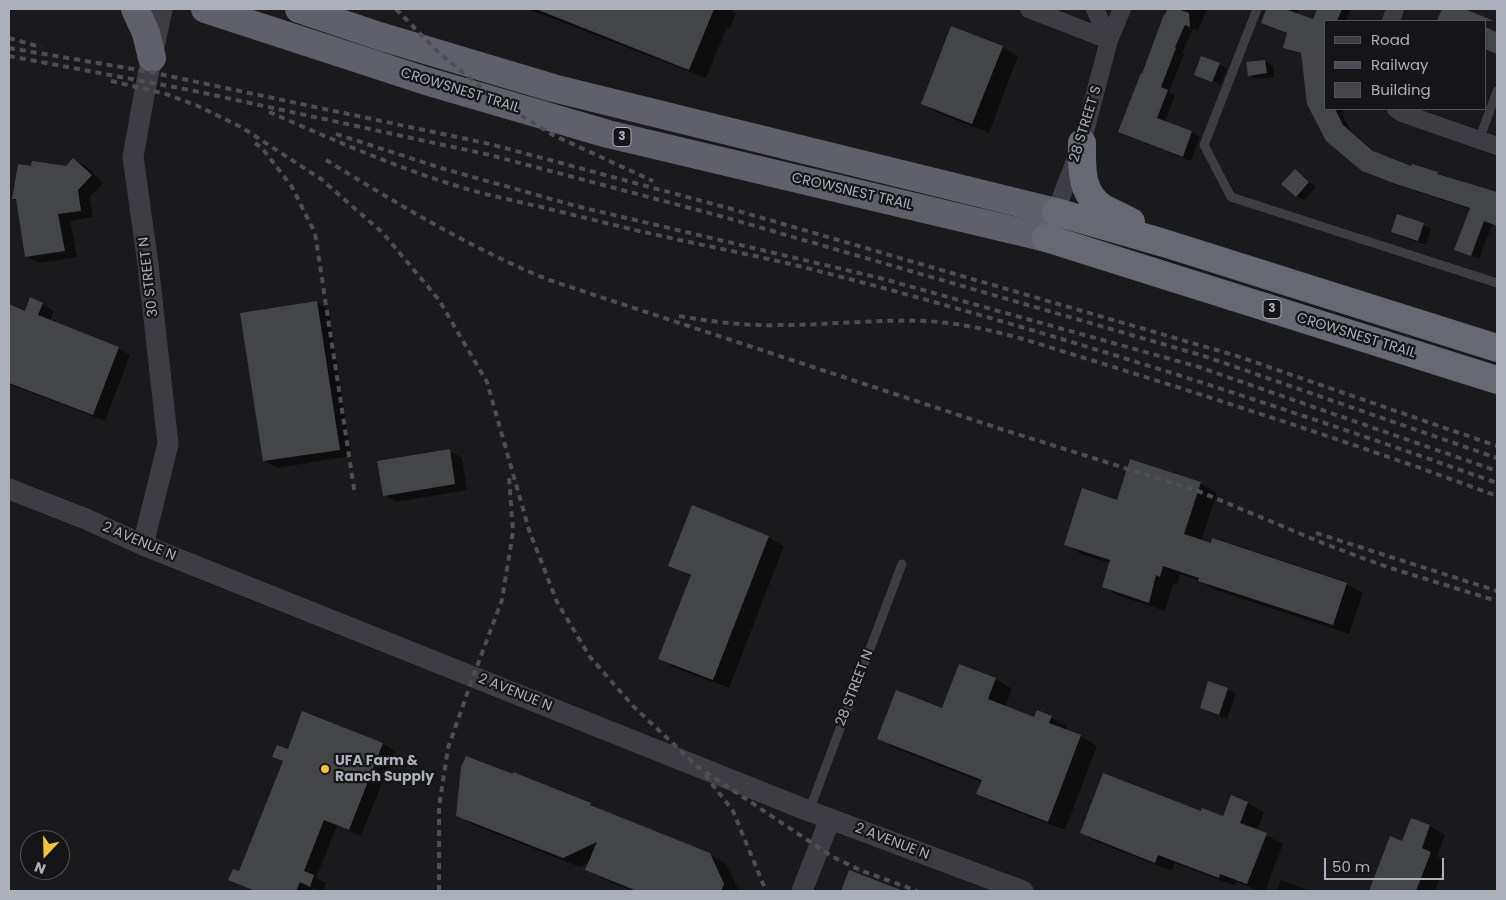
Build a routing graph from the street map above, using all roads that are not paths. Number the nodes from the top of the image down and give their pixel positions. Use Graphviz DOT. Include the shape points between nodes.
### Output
graph roads {
  1 [pos="135,9"];
  2 [pos="162,9"];
  3 [pos="205,9"];
  4 [pos="299,9"];
  5 [pos="1029,9"];
  6 [pos="1095,9"];
  7 [pos="1122,9"];
  8 [pos="1257,9"];
  9 [pos="1109,40"];
  10 [pos="152,58"];
  11 [pos="1497,91"];
  12 [pos="1398,110"];
  13 [pos="1479,140"];
  14 [pos="1082,144"];
  15 [pos="1497,146"];
  16 [pos="1056,212"];
  17 [pos="1046,238"];
  18 [pos="1164,243"];
  19 [pos="1497,283"];
  20 [pos="1497,348"];
  21 [pos="1497,380"];
  22 [pos="9,489"];
  23 [pos="143,545"];
  24 [pos="902,564"];
  25 [pos="809,811"];
  26 [pos="830,819"];
  27 [pos="802,891"];
  28 [pos="1024,891"];
  1 -- 10 [label="highway" via="146,33"];
  2 -- 10 [label="street, 30 STREET N"];
  3 -- 17 [label="highway, CROWSNEST TRAIL / 3" via="426,81 608,134"];
  4 -- 16 [label="highway, CROWSNEST TRAIL / 3" via="553,88"];
  5 -- 9 [label="street"];
  6 -- 9 [label="street"];
  7 -- 9 [label="street, 28 STREET S"];
  8 -- 19 [label="lane" via="1204,145 1231,197"];
  9 -- 14 [label="street, 28 STREET S"];
  10 -- 23 [label="street, 30 STREET N" via="133,158 168,444"];
  11 -- 13 [label="lane"];
  12 -- 13 [label="street"];
  13 -- 15 [label="street"];
  14 -- 16 [label="street, 28 STREET S"];
  14 -- 18 [label="highway" via="1083,178 1093,200"];
  16 -- 17 [label="street, 28 STREET S"];
  16 -- 18 [label="highway, CROWSNEST TRAIL / 3"];
  17 -- 21 [label="highway, CROWSNEST TRAIL / 3"];
  18 -- 20 [label="highway, CROWSNEST TRAIL / 3"];
  22 -- 23 [label="street, 2 AVENUE N"];
  23 -- 25 [label="street, 2 AVENUE N"];
  24 -- 25 [label="lane, 28 STREET N"];
  25 -- 26 [label="street, 2 AVENUE N"];
  26 -- 27 [label="street"];
  26 -- 28 [label="street, 2 AVENUE N"];
}
